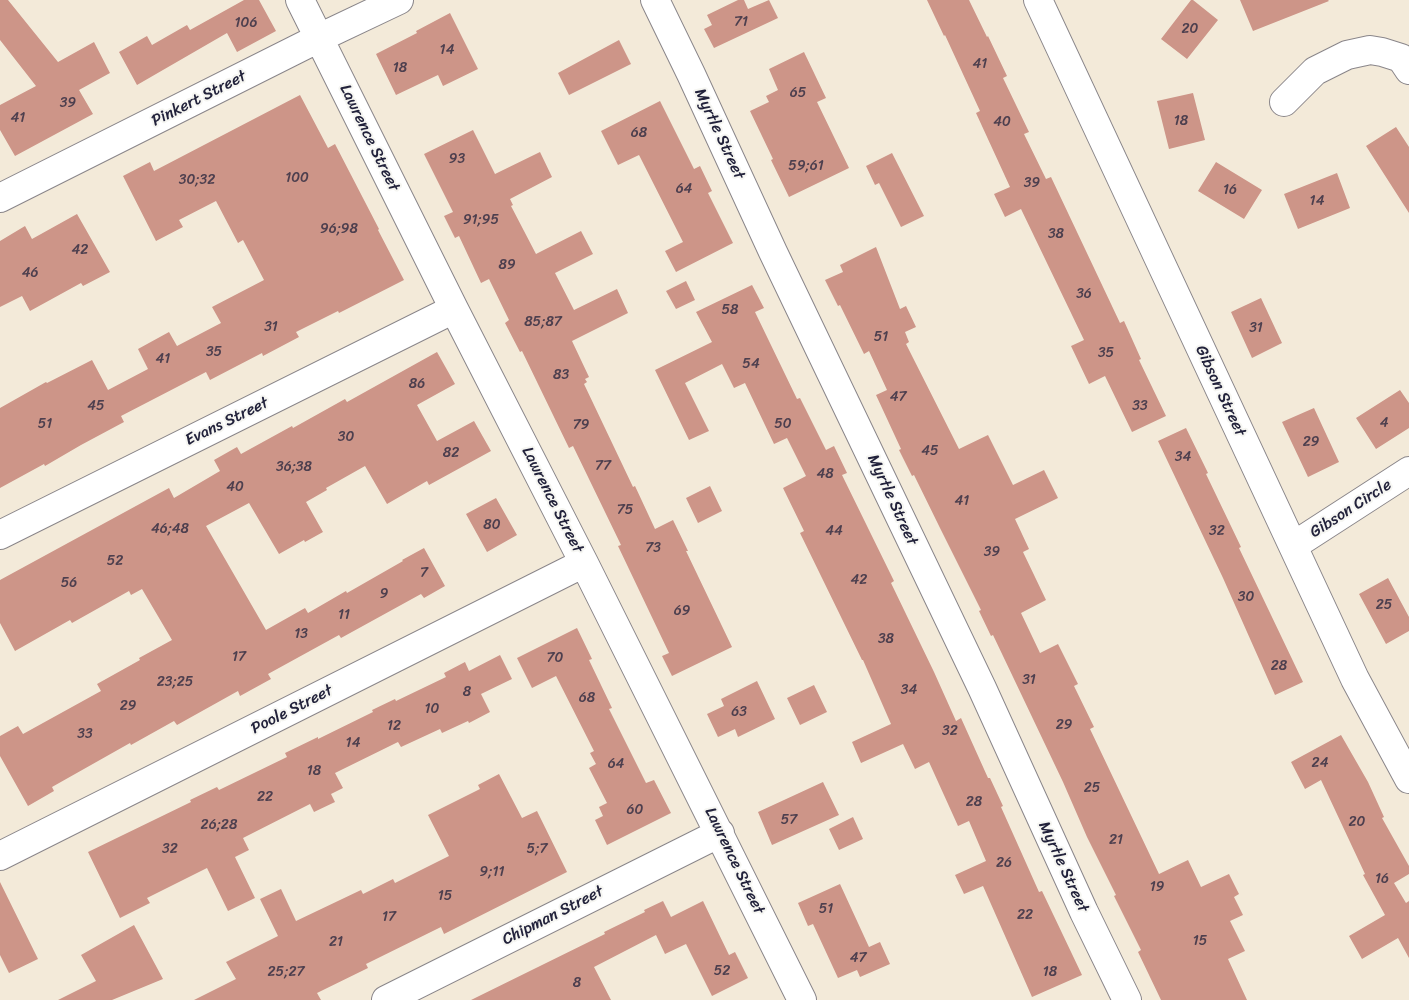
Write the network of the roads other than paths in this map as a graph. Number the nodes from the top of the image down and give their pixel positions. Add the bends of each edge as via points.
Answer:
1 (300, 0) edge
2 (398, 0) edge
3 (655, 0) edge
4 (1038, 0) edge
5 (319, 38) junction
6 (1409, 70) edge
7 (1284, 102) dead end
8 (0, 198) edge
9 (454, 309) junction
10 (1409, 471) edge
11 (0, 535) edge
12 (1293, 546) junction
13 (584, 563) junction
14 (1409, 778) edge
15 (720, 833) junction
16 (0, 856) edge
17 (386, 1000) edge
18 (802, 1000) edge
19 (1127, 1000) edge

1 - 5 street, Lawrence Street
2 - 5 street, Pinkert Street
3 - 19 street, Myrtle Street
4 - 12 street, Gibson Street
5 - 8 street, Pinkert Street
5 - 9 street, Lawrence Street
6 - 7 street via 1401,58 1382,52 1370,50 1347,55 1315,71
9 - 11 street, Evans Street
9 - 13 street, Lawrence Street
10 - 12 street, Gibson Circle
12 - 14 street, Gibson Street via 1354,679
13 - 15 street, Lawrence Street
13 - 16 street, Poole Street
15 - 17 street, Chipman Street
15 - 18 street, Lawrence Street

